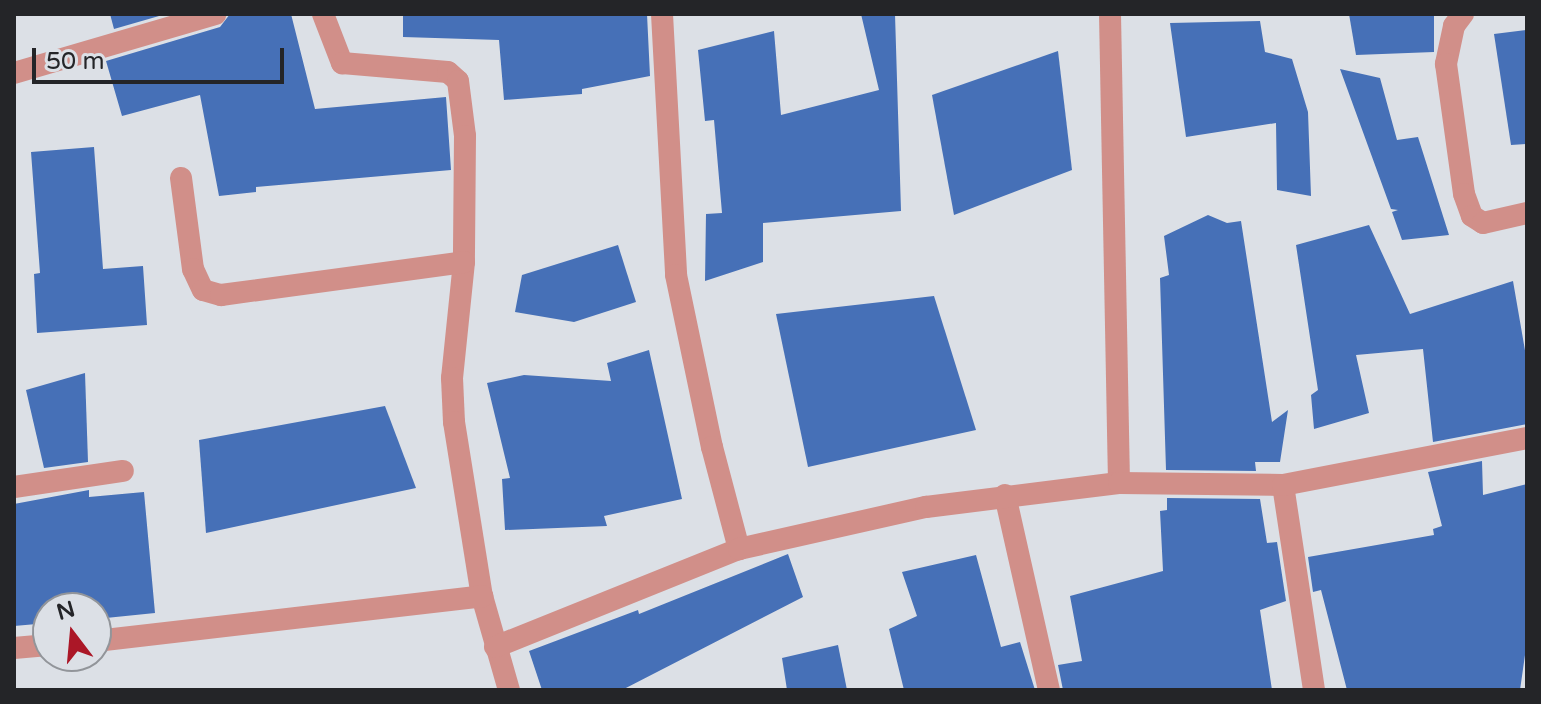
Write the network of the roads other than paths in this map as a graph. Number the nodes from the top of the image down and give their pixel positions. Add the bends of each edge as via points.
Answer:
1 (216, 14) edge
2 (323, 14) edge
3 (662, 14) edge
4 (1110, 14) edge
5 (1463, 14) edge
6 (14, 73) edge
7 (181, 178) dead end
8 (1527, 213) edge
9 (464, 262) junction
10 (1527, 438) edge
11 (123, 471) dead end
12 (1119, 483) junction
13 (1283, 485) junction
14 (14, 487) edge
15 (1005, 495) junction
16 (739, 549) junction
17 (482, 596) junction
18 (112, 639) edge
19 (495, 647) junction
20 (509, 690) edge
21 (1049, 690) edge
22 (1314, 690) edge

1 - 6 street
2 - 9 street via 342,63 448,72 458,81 465,136
3 - 16 street via 676,275
4 - 12 street
5 - 8 street via 1454,26 1446,64 1464,194 1472,216 1483,223
7 - 9 street via 193,269 203,290 221,295
9 - 17 street via 452,378 454,422
10 - 13 street
11 - 14 street
12 - 13 street
12 - 15 street
13 - 22 street
15 - 16 street
15 - 21 street
16 - 19 street
17 - 18 street
17 - 19 street
19 - 20 street

